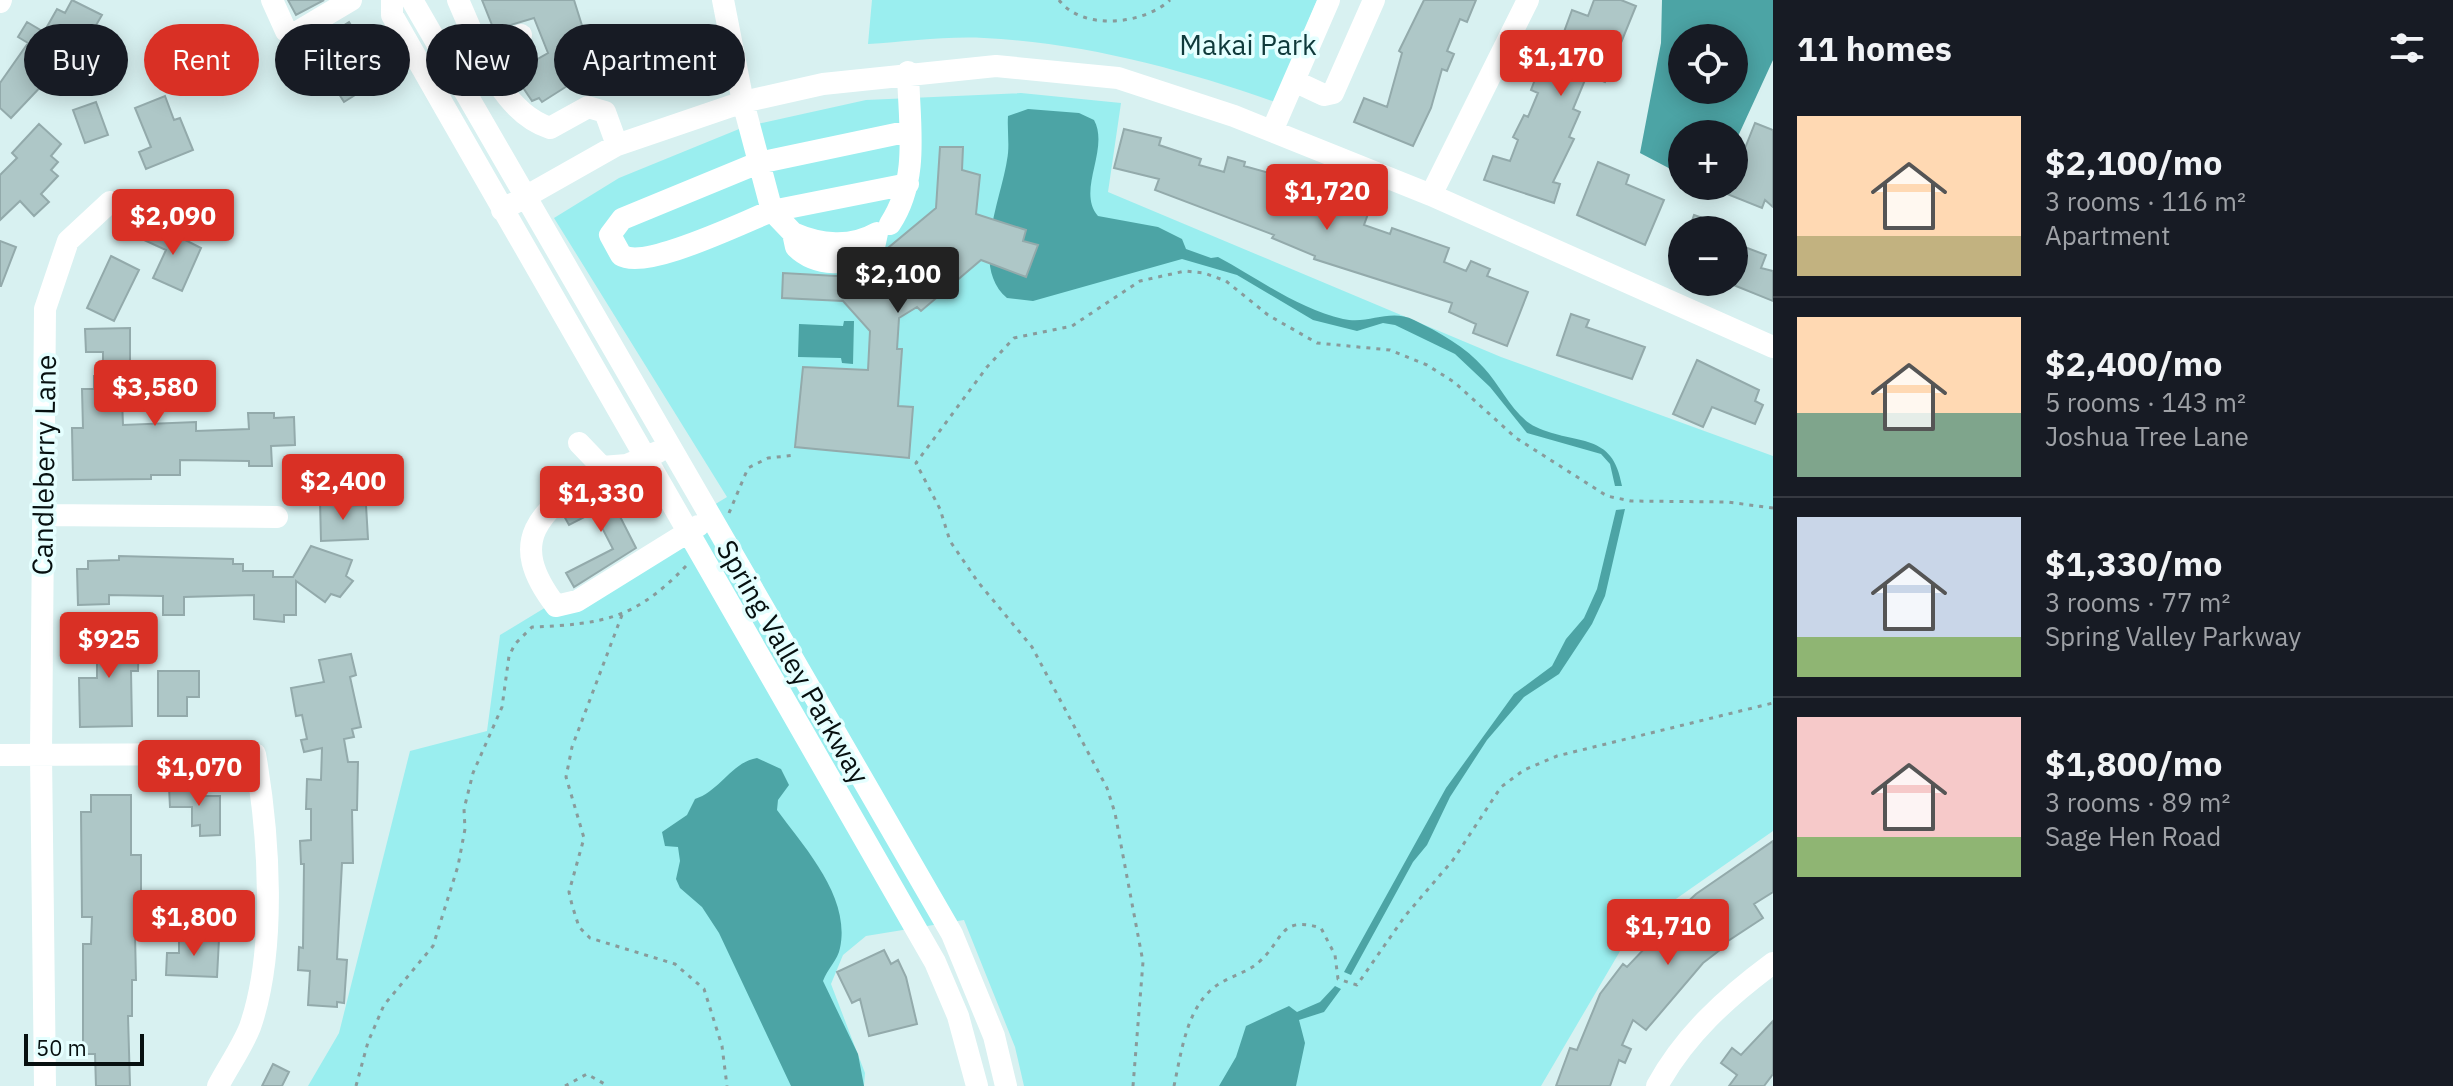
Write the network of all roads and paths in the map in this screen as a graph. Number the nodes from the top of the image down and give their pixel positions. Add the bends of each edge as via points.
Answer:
1 (272, 0) edge
2 (351, 0) edge
3 (392, 0) edge
4 (458, 0) edge
5 (723, 0) edge
6 (1059, 0) edge
7 (1170, 0) edge
8 (1329, 0) edge
9 (1374, 0) edge
10 (1528, 0) edge
11 (419, 2) edge
12 (469, 24) edge
13 (908, 72) junction
14 (1294, 81) junction
15 (510, 96) edge
16 (743, 102) junction
17 (910, 131) junction
18 (1272, 131) junction
19 (617, 145) junction
20 (758, 163) junction
21 (908, 184) junction
22 (1431, 195) junction
23 (525, 197) junction
24 (110, 202) dead end
25 (502, 210) junction
26 (772, 211) junction
27 (890, 224) dead end
28 (793, 233) dead end
29 (1773, 347) edge
30 (579, 443) dead end
31 (670, 447) junction
32 (796, 455) dead end
33 (644, 458) junction
34 (602, 467) junction
35 (1773, 508) edge
36 (43, 515) junction
37 (277, 517) dead end
38 (713, 525) junction
39 (694, 542) junction
40 (623, 614) junction
41 (1773, 703) edge
42 (41, 754) junction
43 (0, 755) edge
44 (1773, 963) edge
45 (45, 1086) edge
46 (218, 1086) edge
47 (356, 1086) edge
48 (565, 1086) edge
49 (608, 1086) edge
50 (727, 1086) edge
51 (977, 1086) edge
52 (1006, 1086) edge
53 (1133, 1086) edge
54 (1174, 1086) edge
55 (1657, 1086) edge

1 - 2 street via 286,31 294,34
3 - 25 street, Spring Valley Parkway via 392,15
4 - 12 street
5 - 16 street
6 - 7 path via 1074,16 1100,21 1150,13
8 - 14 street
9 - 14 street via 1333,93 1324,95
10 - 22 street
11 - 23 street, Spring Valley Parkway
13 - 16 street
13 - 17 street
13 - 18 street via 996,66 1118,78
14 - 18 street
15 - 19 street via 530,122 550,128 588,107 605,112
16 - 19 street
16 - 20 street
17 - 20 street
17 - 21 street
18 - 22 street
19 - 23 street
20 - 26 street
20 - 26 street via 622,219 610,235 621,255 636,260
21 - 26 street
21 - 27 street
22 - 29 street
23 - 25 street
23 - 31 street, Spring Valley Parkway
24 - 36 street, Candleberry Lane via 68,241 45,309
25 - 33 street, Spring Valley Parkway
26 - 28 street
30 - 34 street
31 - 33 street
31 - 38 street, Spring Valley Parkway
32 - 38 path via 768,458 748,468 735,502
33 - 34 street
33 - 39 street, Spring Valley Parkway
34 - 39 street via 556,501 528,552 535,580 556,606 577,601
35 - 53 path via 1607,496 1516,438 1427,365 1390,350 1317,343 1268,315 1226,281 1204,273 1185,271 1140,281 1072,326 1014,338 916,463 950,541 1032,647 1107,788 1143,962
36 - 37 street
36 - 42 street, Candleberry Lane
38 - 39 street
38 - 52 street, Spring Valley Parkway via 952,934 994,1036
39 - 40 path via 668,585
39 - 51 street, Spring Valley Parkway via 935,962 958,1016
40 - 47 path via 581,625 532,627 515,644 502,707 473,773 458,866 433,946 384,1005
40 - 50 path via 572,747 566,777 584,838 569,892 579,927 590,938 675,964 704,989 722,1046
41 - 54 path via 1557,756 1524,770 1501,787 1453,860 1357,985 1338,979 1335,955 1321,928 1302,922 1289,927 1260,962 1212,989 1195,1010
42 - 43 street
42 - 45 street, Candleberry Lane
42 - 46 street via 255,754 265,814 266,961 249,1028
44 - 55 street via 1729,995 1672,1058
48 - 49 path via 587,1074

